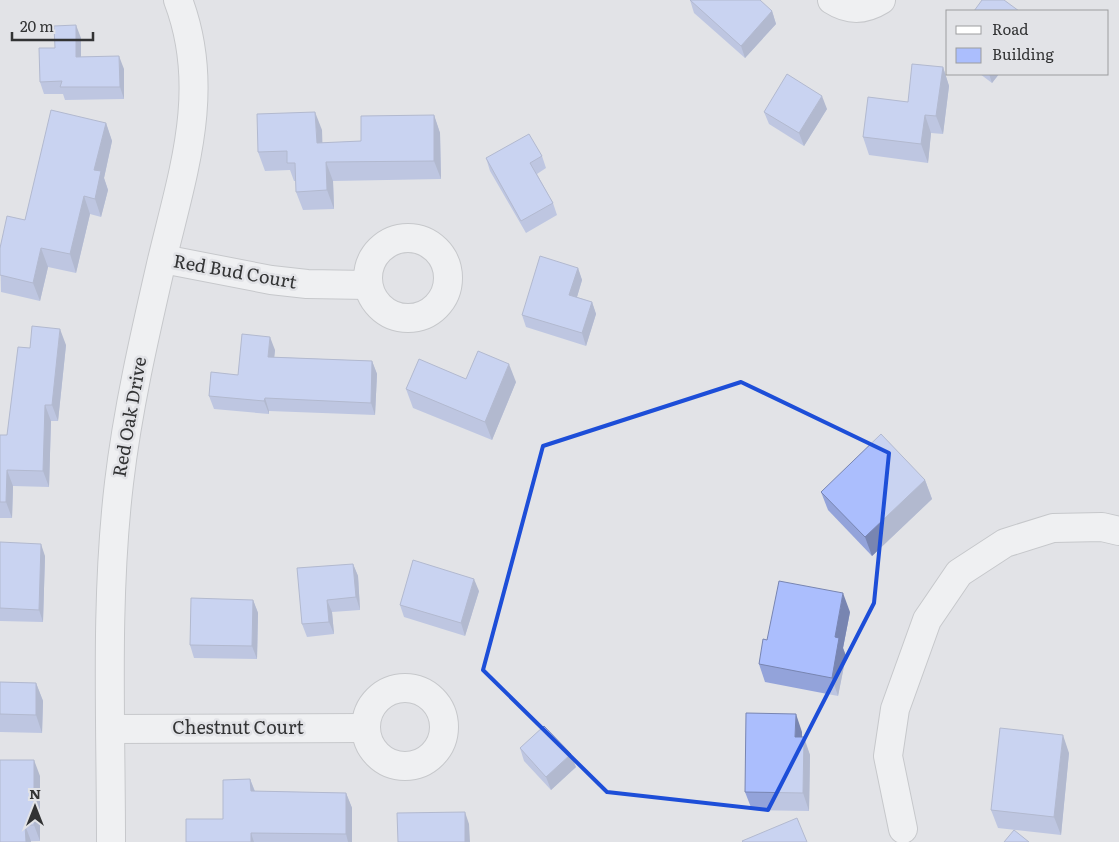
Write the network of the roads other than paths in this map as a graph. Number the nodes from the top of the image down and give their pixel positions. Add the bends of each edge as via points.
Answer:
1 (178, 0) edge
2 (832, 0) edge
3 (882, 0) edge
4 (163, 259) junction
5 (368, 284) dead end
6 (1119, 531) edge
7 (366, 728) dead end
8 (111, 729) junction
9 (903, 829) dead end
10 (111, 842) edge

1 - 4 street, Red Oak Drive via 192,45 194,108 184,174
2 - 3 street via 853,8
4 - 5 street, Red Bud Court via 271,280 306,284
4 - 8 street, Red Oak Drive via 136,376 119,483 111,594
6 - 9 street via 1102,526 1053,528 1005,543 959,573 927,620 894,709 888,756
7 - 8 street, Chestnut Court
8 - 10 street, Red Oak Drive

